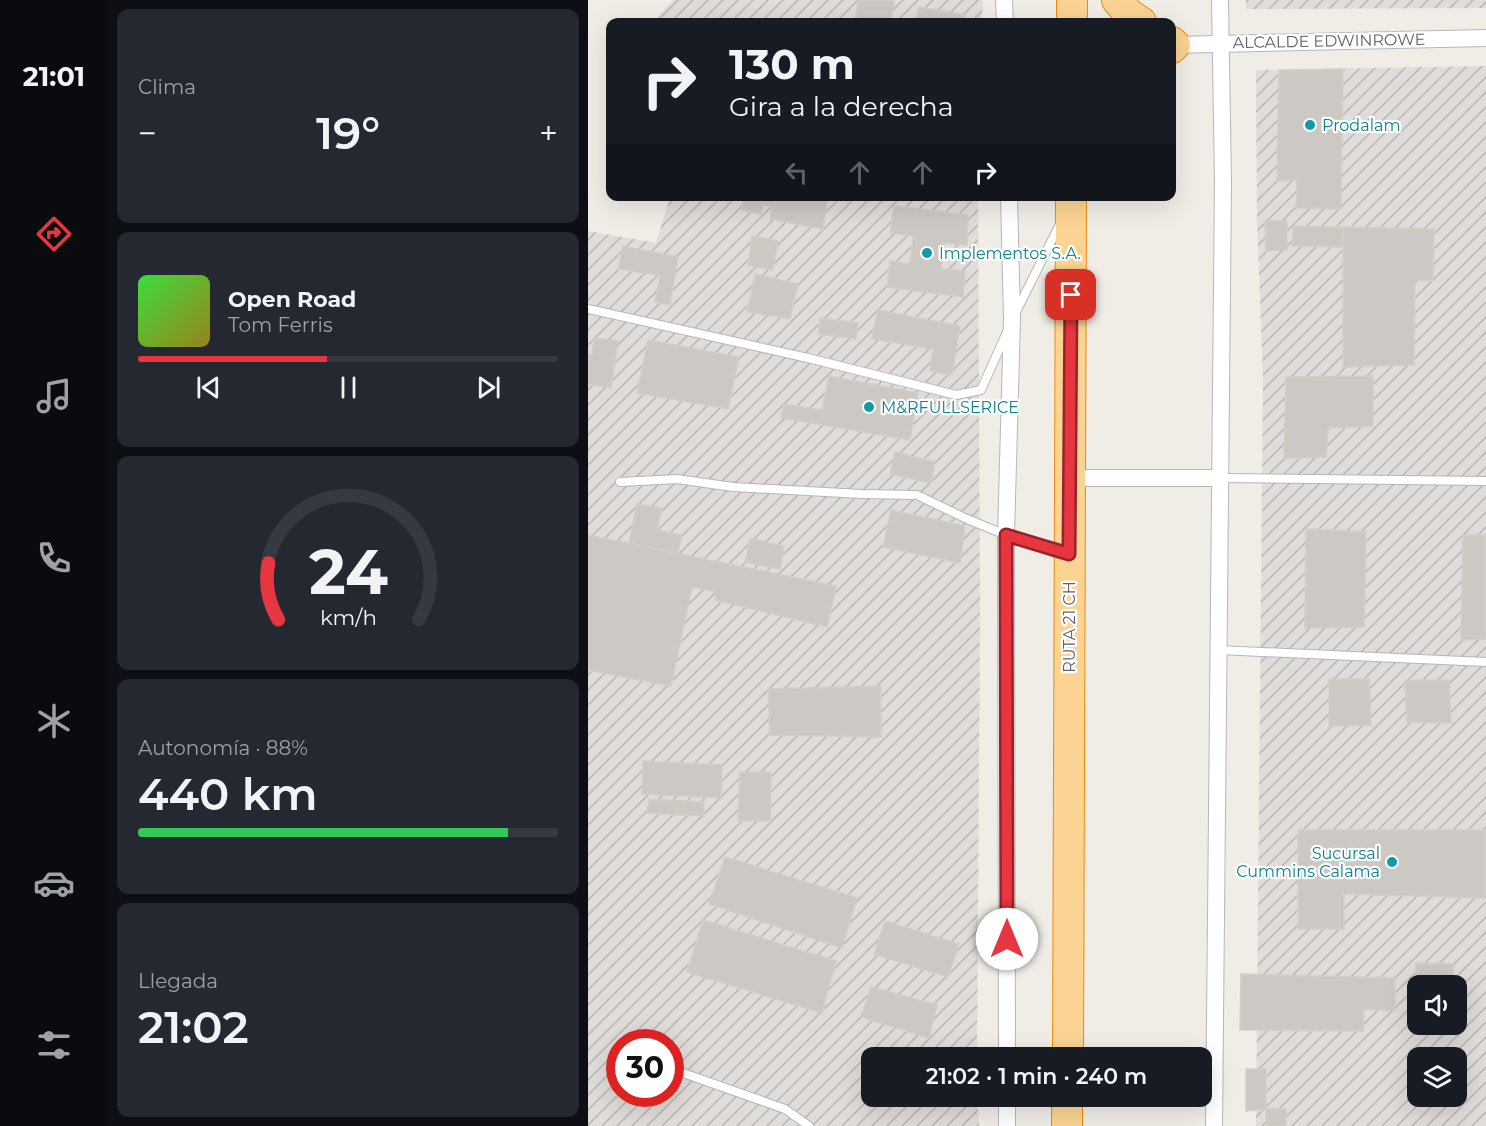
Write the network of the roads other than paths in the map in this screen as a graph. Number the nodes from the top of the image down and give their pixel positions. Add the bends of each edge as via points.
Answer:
1 (1004, 0) edge
2 (1072, 0) edge
3 (1117, 0) edge
4 (1220, 0) edge
5 (1005, 18) edge
6 (1072, 18) edge
7 (1135, 18) edge
8 (1486, 38) edge
9 (1221, 43) junction
10 (1176, 45) edge
11 (1009, 201) edge
12 (1071, 201) edge
13 (1071, 201) edge
14 (588, 309) edge
15 (1012, 319) junction
16 (1070, 478) junction
17 (1221, 478) junction
18 (621, 482) dead end
19 (1486, 482) edge
20 (1006, 535) junction
21 (1069, 554) junction
22 (1219, 650) junction
23 (1486, 662) edge
24 (1007, 1047) edge
25 (1068, 1047) edge
26 (684, 1073) edge
27 (1007, 1107) edge
28 (1067, 1107) edge
29 (809, 1126) edge
30 (1007, 1126) edge
31 (1067, 1126) edge
32 (1214, 1126) edge

1 - 5 street
2 - 6 highway
3 - 7 highway
4 - 9 street
8 - 9 street, ALCALDE EDWINROWE
9 - 10 street, ALCALDE EDWINROWE
9 - 17 street
11 - 15 street
12 - 15 lane
13 - 16 highway, RUTA 21 CH
14 - 15 lane via 956,395 981,390
15 - 20 street
16 - 17 street
16 - 21 highway, RUTA 21 CH
17 - 19 lane
17 - 22 street
18 - 20 lane via 677,479 733,487 918,495
20 - 21 lane
20 - 24 street
21 - 25 highway, RUTA 21 CH
22 - 23 lane
22 - 32 street
26 - 29 lane via 785,1109
27 - 30 street
28 - 31 highway

